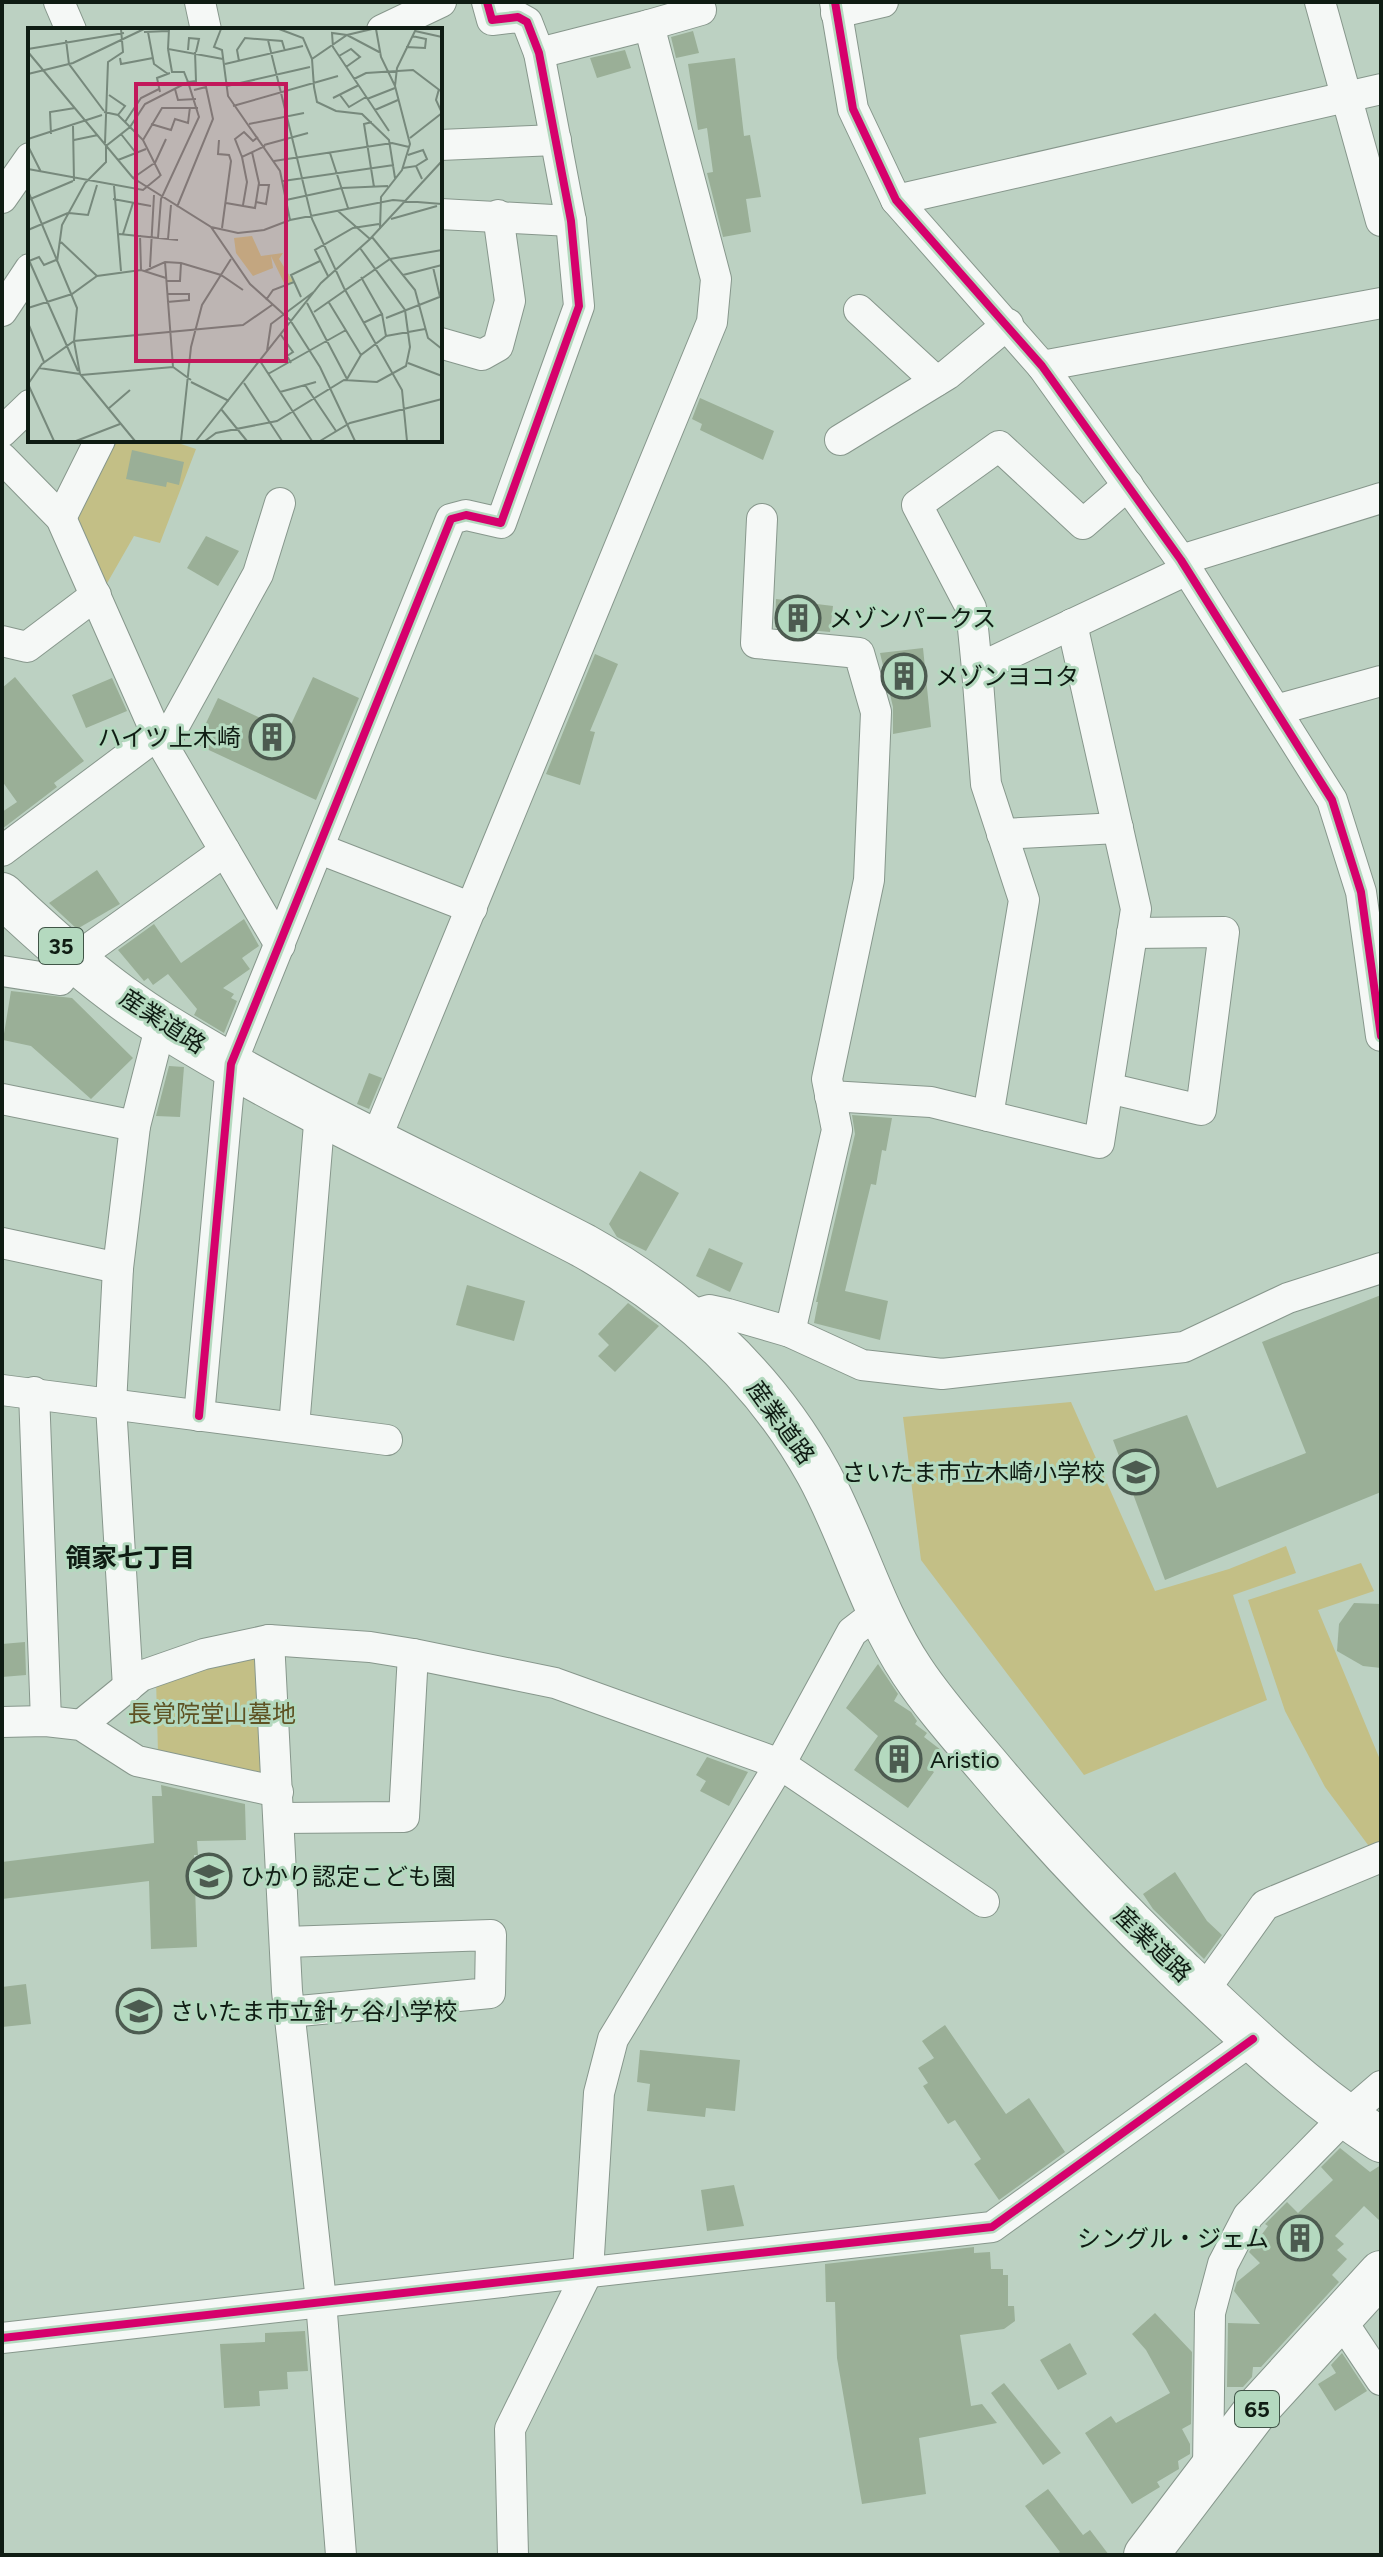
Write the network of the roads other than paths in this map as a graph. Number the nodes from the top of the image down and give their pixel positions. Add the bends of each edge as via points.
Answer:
1 (59, 2) edge
2 (200, 2) edge
3 (441, 2) edge
4 (487, 2) edge
5 (883, 2) edge
6 (1320, 2) edge
7 (836, 8) edge
8 (701, 10) dead end
9 (649, 25) junction
10 (70, 28) edge
11 (206, 28) edge
12 (386, 28) edge
13 (539, 53) junction
14 (1381, 89) edge
15 (1345, 98) junction
16 (556, 140) junction
17 (442, 145) edge
18 (28, 161) edge
19 (2, 198) edge
20 (896, 200) junction
21 (442, 214) edge
22 (498, 215) junction
23 (571, 221) junction
24 (1381, 221) edge
25 (28, 272) edge
26 (1381, 303) edge
27 (859, 310) dead end
28 (2, 311) edge
29 (1008, 324) junction
30 (442, 344) edge
31 (1042, 366) junction
32 (936, 381) junction
33 (28, 407) edge
34 (2, 432) edge
35 (840, 440) dead end
36 (99, 442) edge
37 (2, 458) edge
38 (1128, 485) junction
39 (1381, 498) edge
40 (280, 503) dead end
41 (61, 518) junction
42 (762, 519) dead end
43 (1184, 565) junction
44 (96, 595) junction
45 (1072, 624) junction
46 (2, 641) edge
47 (977, 669) junction
48 (1381, 681) edge
49 (1276, 710) junction
50 (160, 741) junction
51 (1118, 828) junction
52 (1002, 834) junction
53 (320, 849) junction
54 (2, 851) edge
55 (225, 851) junction
56 (1371, 889) edge
57 (2, 895) edge
58 (472, 908) junction
59 (1132, 933) junction
60 (280, 945) junction
61 (76, 958) junction
62 (2, 971) edge
63 (161, 1024) junction
64 (1381, 1036) edge
65 (231, 1064) junction
66 (1108, 1088) junction
67 (830, 1096) junction
68 (2, 1099) edge
69 (320, 1112) junction
70 (988, 1116) junction
71 (135, 1126) junction
72 (376, 1139) junction
73 (2, 1243) edge
74 (118, 1268) junction
75 (1381, 1268) edge
76 (689, 1316) junction
77 (790, 1332) junction
78 (2, 1390) edge
79 (34, 1392) junction
80 (111, 1405) junction
81 (199, 1416) junction
82 (294, 1427) junction
83 (387, 1440) dead end
84 (878, 1612) junction
85 (269, 1640) junction
86 (413, 1654) junction
87 (128, 1687) junction
88 (46, 1721) junction
89 (2, 1722) edge
90 (81, 1725) junction
91 (780, 1764) junction
92 (278, 1805) junction
93 (1381, 1857) edge
94 (984, 1902) dead end
95 (285, 1942) junction
96 (1203, 1992) junction
97 (289, 2012) junction
98 (1253, 2039) junction
99 (1381, 2086) edge
100 (1345, 2117) junction
101 (1381, 2140) edge
102 (588, 2271) junction
103 (1381, 2273) edge
104 (321, 2301) junction
105 (1339, 2317) junction
106 (2, 2338) edge
107 (1381, 2380) edge
108 (1208, 2469) junction
109 (341, 2555) edge
110 (513, 2555) edge
111 (1146, 2555) edge

1 - 10 street
2 - 11 street
3 - 12 street
4 - 13 street via 492,20 518,17 527,22
5 - 7 street
6 - 15 street
7 - 20 street via 853,109
8 - 9 street
9 - 13 street
9 - 58 street via 716,279 712,322
13 - 16 street
14 - 15 street
15 - 20 street
15 - 24 street
16 - 17 street
16 - 23 street
18 - 19 street
20 - 29 street
21 - 22 street
22 - 23 street
22 - 30 street via 510,301 498,346 482,355
23 - 53 street via 579,306 501,523 466,515 451,519
25 - 28 street
26 - 31 street
27 - 32 street
29 - 31 street
29 - 32 street
31 - 38 street
32 - 35 street
33 - 34 street
36 - 41 street
37 - 41 street
38 - 43 street
38 - 47 street via 1083,524 999,446 917,505 971,608
39 - 43 street
40 - 50 street via 258,574
41 - 44 street
42 - 67 street via 756,643 859,653 876,712 869,880 827,1079
43 - 45 street
43 - 49 street
44 - 46 street via 27,647
44 - 50 street
45 - 47 street
45 - 51 street
47 - 52 street via 986,784
48 - 49 street
49 - 56 street via 1332,800
50 - 54 street
50 - 55 street
51 - 52 street
51 - 59 street via 1136,909
52 - 70 street via 1024,900
53 - 58 street
53 - 60 street
55 - 60 street
55 - 61 street
56 - 64 street
57 - 61 main road, 産業道路 / 35
58 - 72 street
59 - 66 street
59 - 66 street via 1224,932 1201,1110
60 - 65 street
61 - 62 street via 60,980
61 - 63 main road, 産業道路 / 35
63 - 65 main road, 産業道路 / 35
63 - 71 street
65 - 69 main road, 産業道路 / 35
65 - 81 street
66 - 70 street via 1099,1143
67 - 70 street via 931,1102
67 - 77 street via 837,1130
68 - 71 street
69 - 72 main road, 産業道路 / 35
69 - 82 street
71 - 74 street
72 - 76 main road, 産業道路 / 35 via 627,1270
73 - 74 street
74 - 80 street
75 - 77 street via 1288,1298 1184,1347 957,1373 862,1365
76 - 77 street via 709,1310
76 - 84 main road, 産業道路 / 35 via 760,1389 811,1462
78 - 79 street
79 - 80 street
79 - 88 street
80 - 81 street
80 - 87 street
81 - 82 street
82 - 83 street
84 - 91 street via 852,1632
84 - 96 main road, 産業道路 / 35 via 915,1676 1057,1848
85 - 86 street
85 - 87 street via 204,1654 141,1676
85 - 92 street
86 - 91 street via 555,1683
86 - 92 street via 404,1817
87 - 90 street
88 - 89 street
88 - 90 street
90 - 92 street via 137,1761
91 - 94 street
91 - 102 street via 613,2039 599,2093
92 - 95 street
93 - 96 street via 1265,1905
95 - 97 street
95 - 97 street via 491,1935 490,1993
96 - 98 main road, 産業道路 / 35
97 - 104 street
98 - 100 main road, 産業道路 / 35
98 - 102 street via 992,2227
99 - 100 street
100 - 101 main road, 産業道路 / 35
100 - 108 street via 1248,2216 1223,2264 1210,2313
102 - 104 street
102 - 110 street via 510,2429
103 - 105 main road, 65
104 - 106 street
104 - 109 street
105 - 107 street
105 - 108 main road, 65
108 - 111 main road, 65

